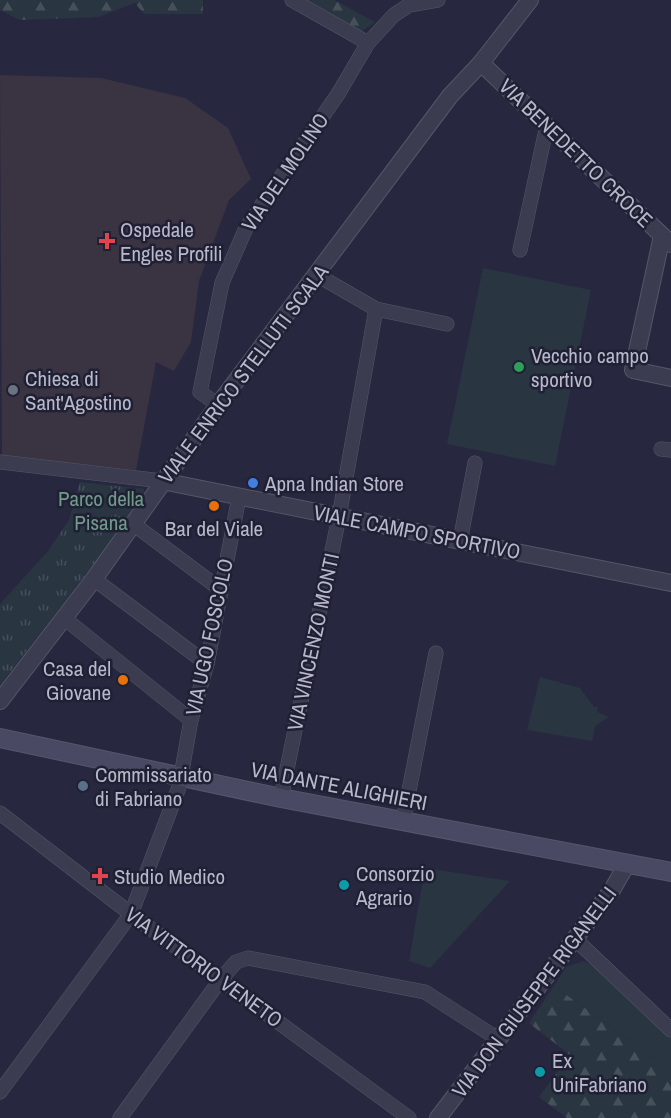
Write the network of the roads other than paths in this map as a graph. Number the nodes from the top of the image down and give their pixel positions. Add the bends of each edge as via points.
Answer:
1 (292, 0) edge
2 (438, 0) edge
3 (530, 0) edge
4 (368, 43) junction
5 (486, 56) junction
6 (547, 125) junction
7 (666, 240) edge
8 (520, 250) dead end
9 (317, 275) junction
10 (376, 309) junction
11 (447, 324) dead end
12 (671, 378) edge
13 (218, 405) junction
14 (0, 462) edge
15 (475, 463) dead end
16 (162, 481) junction
17 (239, 497) junction
18 (339, 517) junction
19 (132, 523) junction
20 (460, 541) junction
21 (94, 579) junction
22 (671, 583) edge
23 (220, 589) junction
24 (64, 618) junction
25 (436, 653) dead end
26 (207, 664) junction
27 (0, 701) edge
28 (191, 720) junction
29 (0, 738) edge
30 (180, 777) junction
31 (281, 798) junction
32 (0, 813) edge
33 (403, 821) junction
34 (627, 864) junction
35 (671, 872) edge
36 (130, 914) junction
37 (575, 939) junction
38 (221, 979) junction
39 (671, 1030) edge
40 (498, 1039) junction
41 (0, 1092) edge
42 (120, 1118) edge
43 (409, 1118) edge
44 (438, 1118) edge

1 - 4 street
2 - 4 street, VIA DEL MOLINO via 409,4
3 - 5 street, VIALE ENRICO STELLUTI SCALA
4 - 13 street, VIA DEL MOLINO via 338,94 246,228 234,253 222,283 200,392
5 - 6 street, VIA BENEDETTO CROCE
5 - 9 street, VIALE ENRICO STELLUTI SCALA via 450,96
6 - 7 street, VIA BENEDETTO CROCE
6 - 8 street
7 - 12 street via 633,370
9 - 10 street
9 - 13 street, VIALE ENRICO STELLUTI SCALA
10 - 11 street
10 - 18 street, VIA VINCENZO MONTI
13 - 16 street, VIALE ENRICO STELLUTI SCALA
14 - 16 street
15 - 20 street
16 - 17 street, VIALE CAMPO SPORTIVO
16 - 19 street, VIALE ENRICO STELLUTI SCALA
17 - 18 street, VIALE CAMPO SPORTIVO
17 - 23 street, VIA UGO FOSCOLO
18 - 20 street, VIALE CAMPO SPORTIVO
18 - 31 street, VIA VINCENZO MONTI
19 - 21 street, VIALE ENRICO STELLUTI SCALA
19 - 23 street
20 - 22 street, VIALE CAMPO SPORTIVO
21 - 24 street, VIALE ENRICO STELLUTI SCALA
21 - 26 street
23 - 26 street, VIA UGO FOSCOLO
24 - 27 street, VIALE ENRICO STELLUTI SCALA
24 - 28 street
25 - 33 street
26 - 28 street, VIA UGO FOSCOLO
28 - 30 street, VIA UGO FOSCOLO
29 - 30 main road, VIA DANTE ALIGHIERI
30 - 31 main road, VIA DANTE ALIGHIERI
30 - 36 street, VIA UGO FOSCOLO
31 - 33 main road, VIA DANTE ALIGHIERI
32 - 36 street, VIA VITTORIO VENETO
33 - 34 main road, VIA DANTE ALIGHIERI
34 - 35 main road, VIA DANTE ALIGHIERI
34 - 37 street, VIA DON GIUSEPPE RIGANELLI
36 - 38 street, VIA VITTORIO VENETO
36 - 41 street, VIA UGO FOSCOLO
37 - 39 street
37 - 40 street, VIA DON GIUSEPPE RIGANELLI
38 - 40 street via 236,962 248,958 425,992
38 - 42 street
38 - 43 street, VIA VITTORIO VENETO
40 - 44 street, VIA DON GIUSEPPE RIGANELLI

